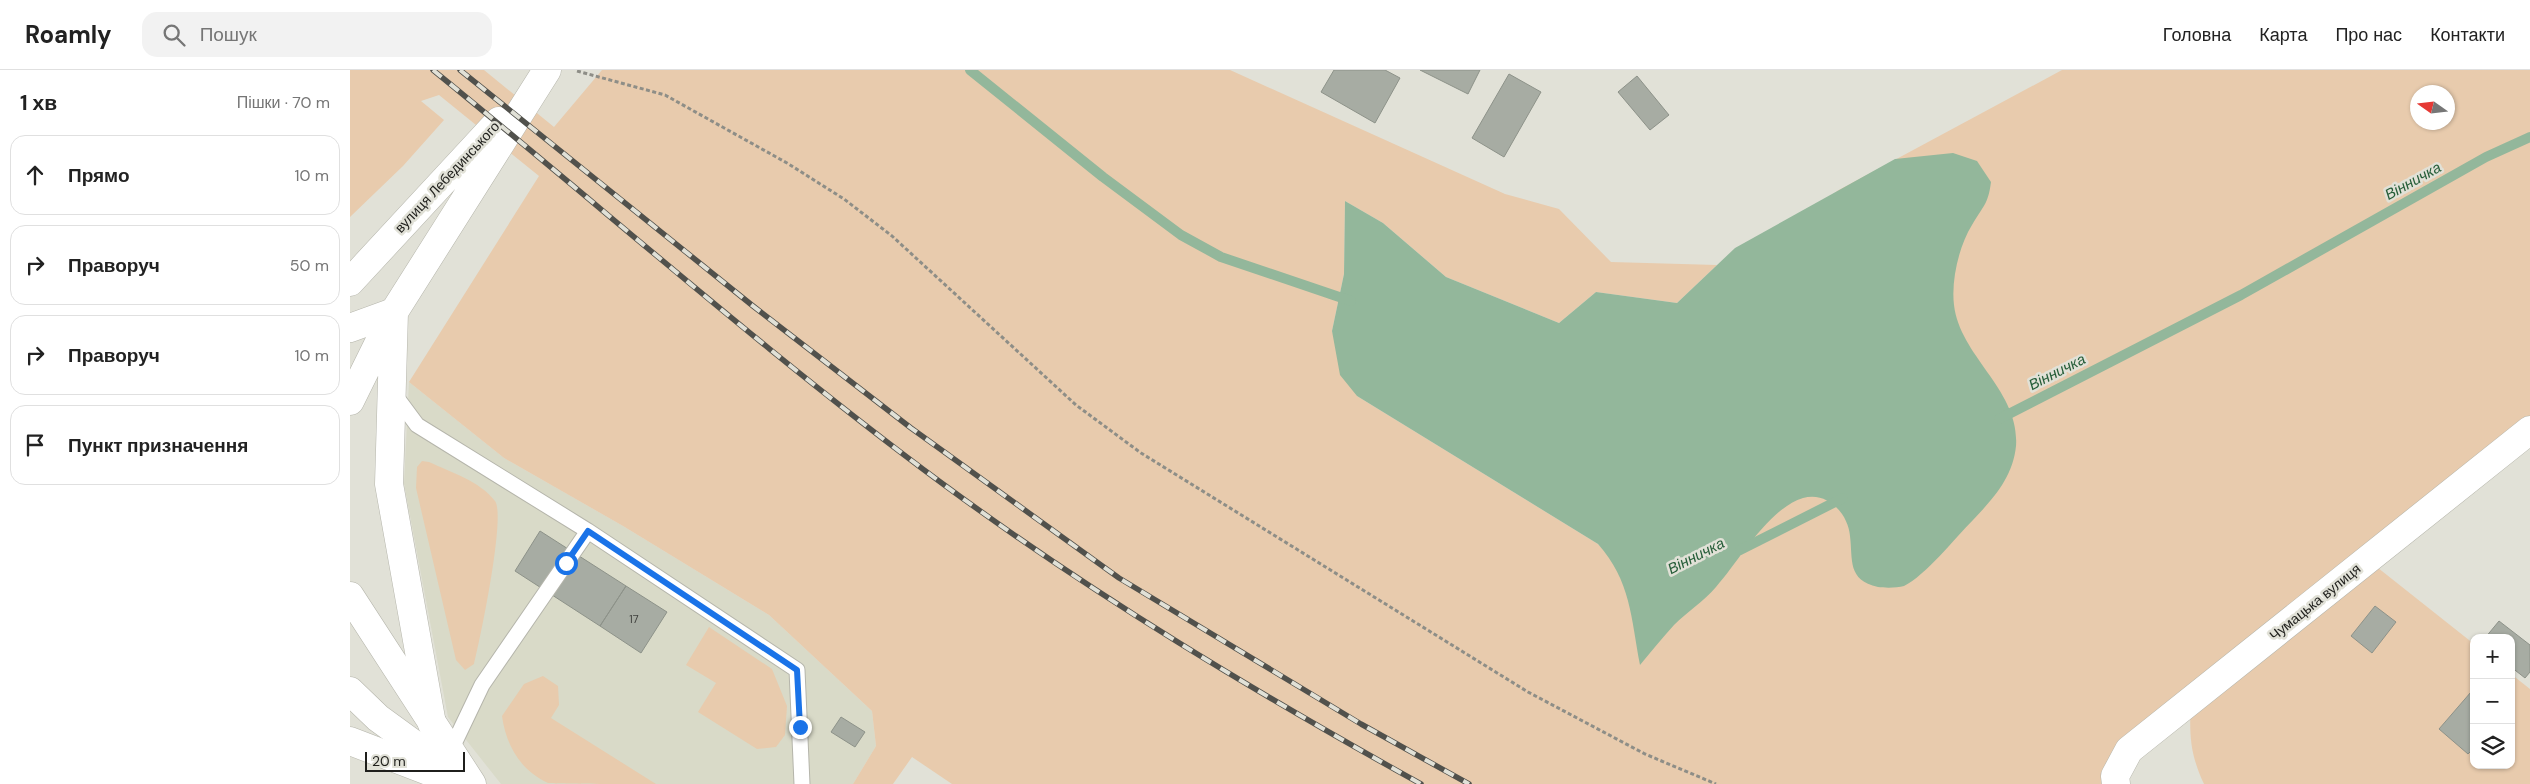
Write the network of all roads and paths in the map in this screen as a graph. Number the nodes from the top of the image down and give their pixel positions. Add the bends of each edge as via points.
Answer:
1 (572, 70) edge
2 (546, 71) edge
3 (350, 282) edge
4 (394, 312) junction
5 (350, 328) edge
6 (391, 391) junction
7 (350, 401) edge
8 (2530, 430) edge
9 (588, 531) junction
10 (350, 596) edge
11 (350, 691) edge
12 (432, 724) junction
13 (350, 741) edge
14 (450, 752) junction
15 (462, 784) edge
16 (470, 784) edge
17 (802, 784) edge
18 (1716, 784) edge
19 (2116, 784) edge

1 - 18 path via 665,95 787,163 892,236 1076,405 1140,454 1528,692 1645,754
2 - 3 main road, вулиця Лебединського
2 - 4 main road, вулиця Лебединського
4 - 5 main road
4 - 6 main road
4 - 7 main road, вулиця Лебединського
6 - 9 lane via 417,425
6 - 12 main road via 388,484
8 - 19 main road, Чумацька вулиця via 2129,750 2115,776
9 - 14 lane via 482,685
9 - 17 lane via 797,670
10 - 12 main road
11 - 16 main road via 378,718
12 - 14 main road
13 - 15 main road
14 - 16 main road

